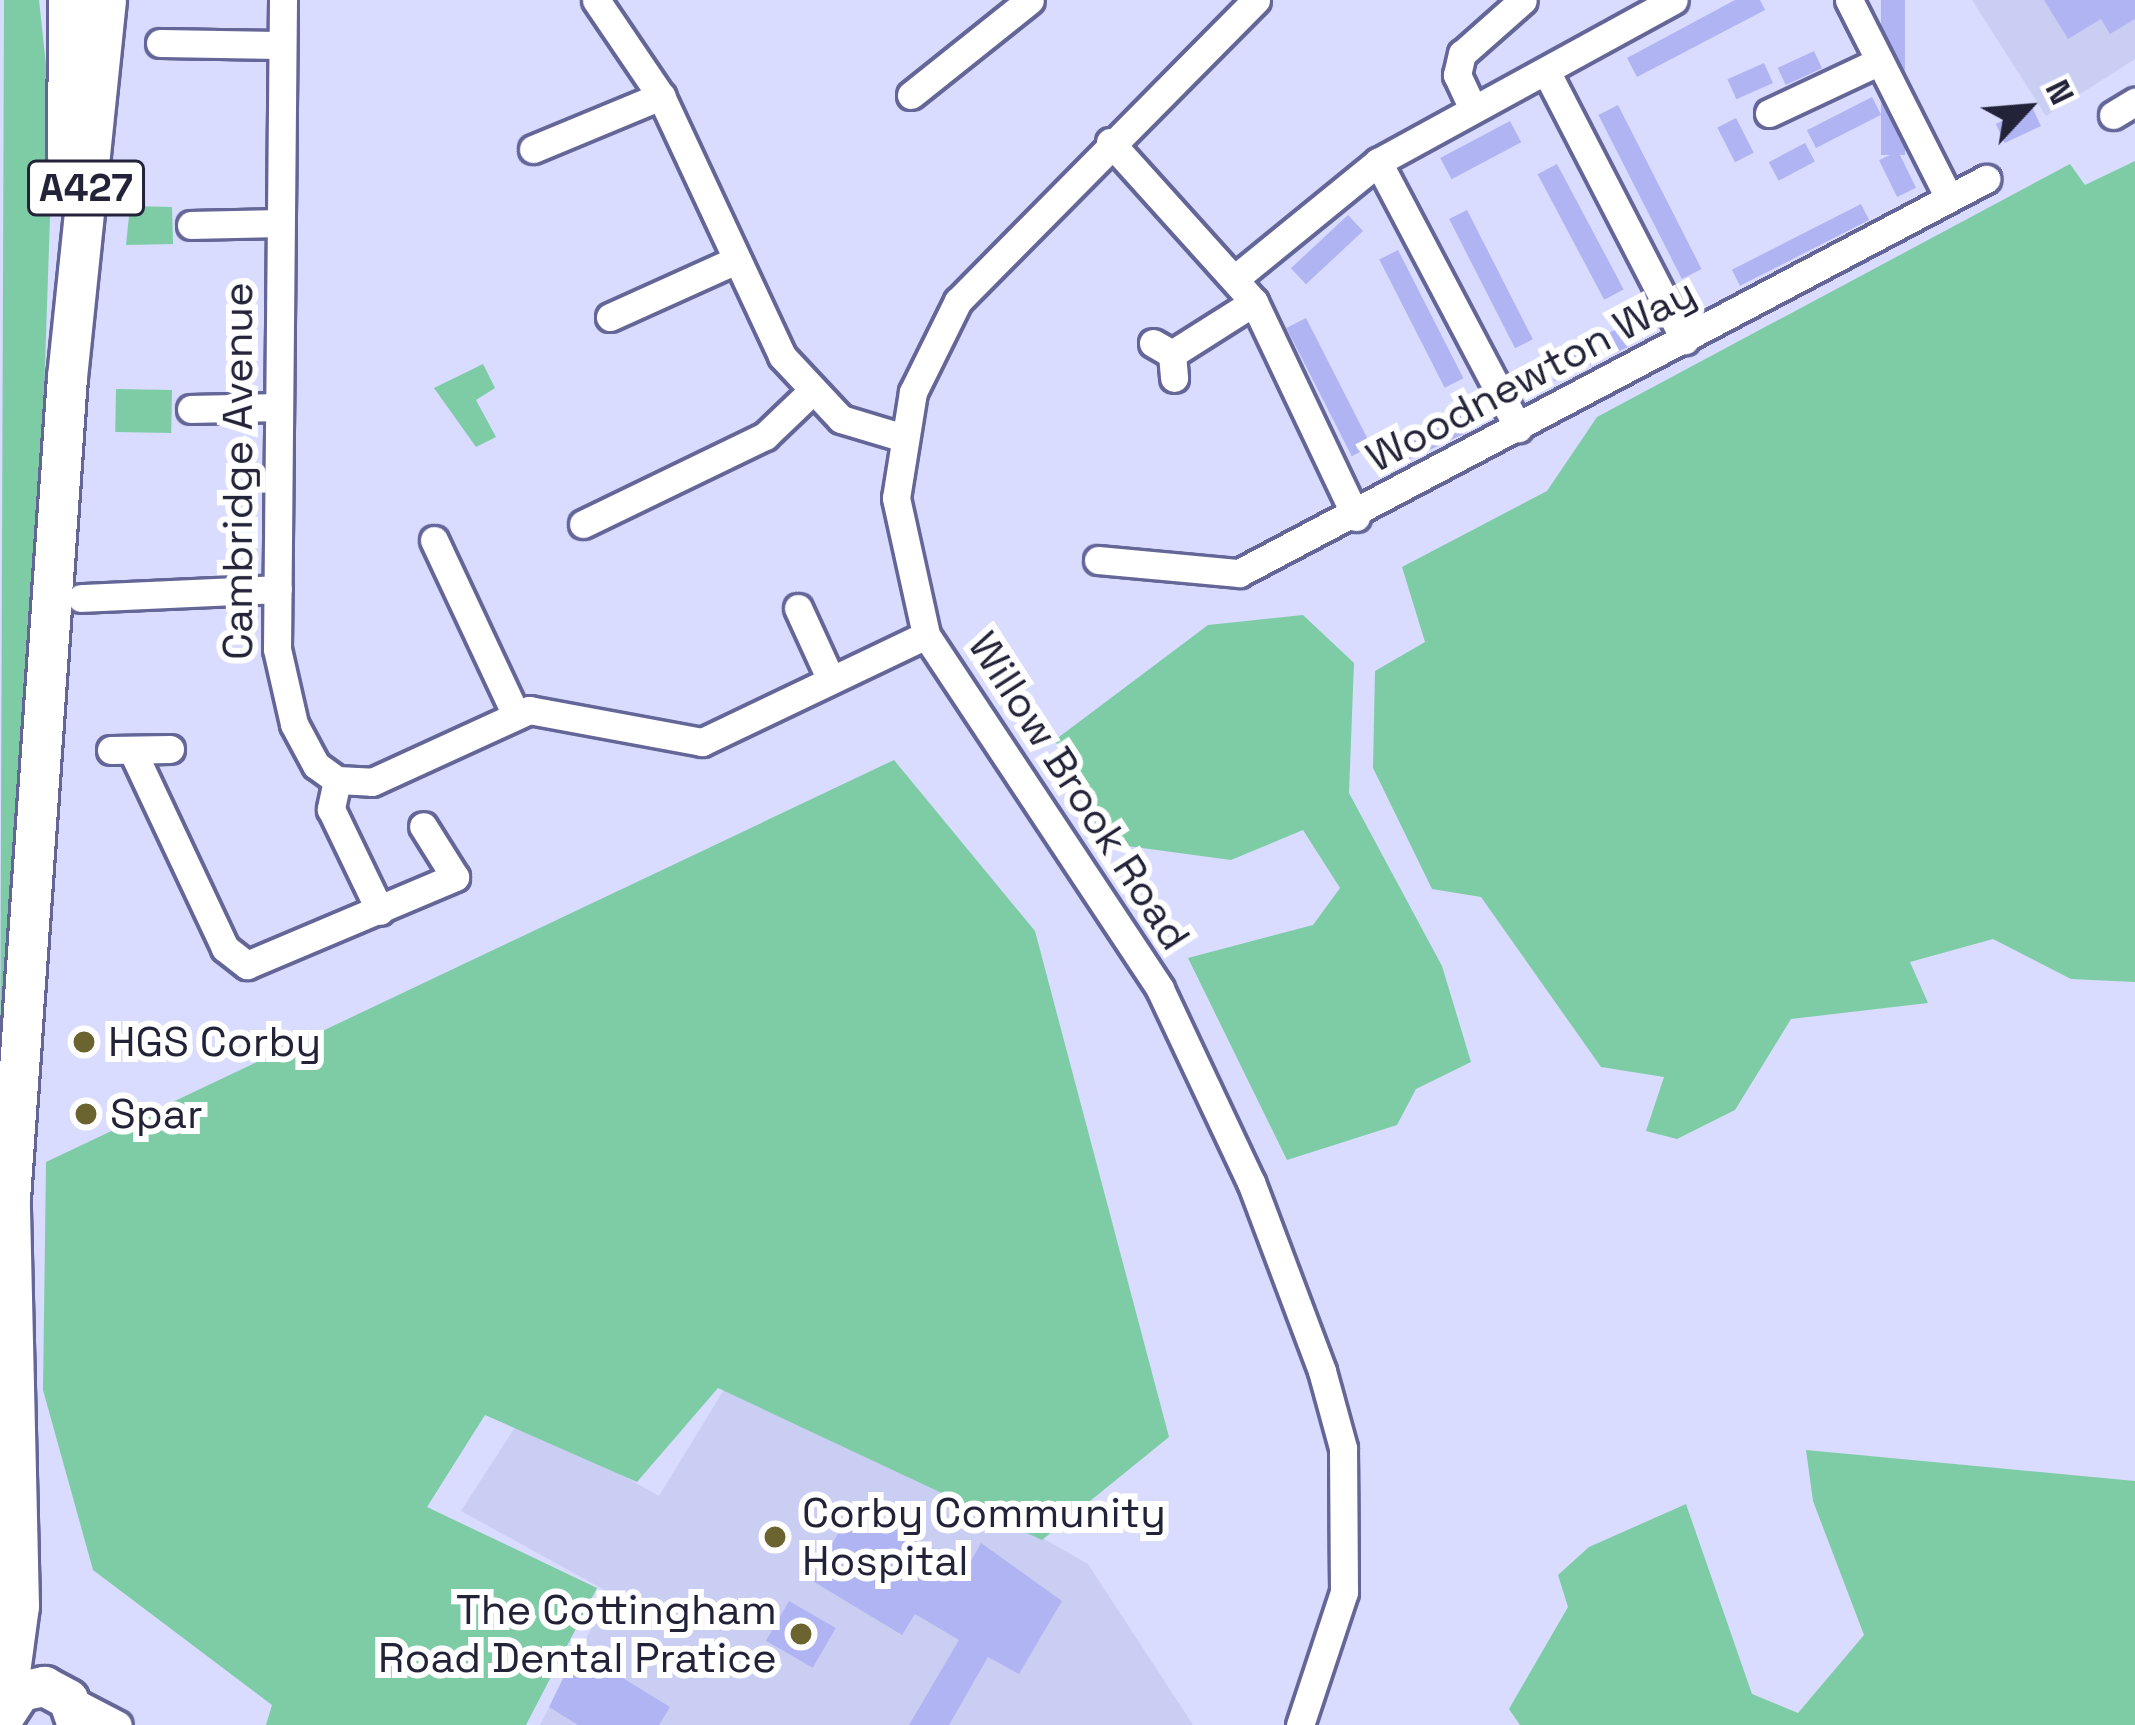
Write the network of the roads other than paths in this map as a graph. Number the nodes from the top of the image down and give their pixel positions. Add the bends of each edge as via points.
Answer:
1 (68, 0) edge
2 (106, 0) edge
3 (283, 0) edge
4 (596, 0) edge
5 (1030, 0) edge
6 (1256, 0) edge
7 (1523, 0) edge
8 (1674, 0) edge
9 (1850, 0) edge
10 (160, 44) dead end
11 (279, 45) junction
12 (1878, 62) junction
13 (1546, 71) junction
14 (910, 95) dead end
15 (661, 96) junction
16 (1473, 109) junction
17 (1769, 113) dead end
18 (1110, 142) junction
19 (533, 149) dead end
20 (1378, 162) junction
21 (1986, 179) dead end
22 (1949, 198) junction
23 (279, 223) junction
24 (190, 225) dead end
25 (736, 260) junction
26 (1237, 277) junction
27 (1254, 302) junction
28 (610, 317) dead end
29 (1685, 340) junction
30 (1166, 358) dead end
31 (67, 377) junction
32 (808, 394) junction
33 (278, 407) junction
34 (191, 409) dead end
35 (1519, 428) junction
36 (902, 437) junction
37 (1356, 517) junction
38 (583, 524) dead end
39 (431, 557) dead end
40 (1098, 560) dead end
41 (278, 589) junction
42 (81, 598) dead end
43 (798, 608) dead end
44 (926, 635) junction
45 (830, 680) junction
46 (516, 715) junction
47 (170, 749) dead end
48 (337, 780) junction
49 (423, 826) dead end
50 (380, 911) junction
51 (19, 1606) junction
52 (70, 1707) edge
53 (3, 1717) edge
54 (118, 1725) edge
55 (1300, 1725) edge

1 - 31 highway, A427
2 - 31 highway, A427
3 - 11 street, Cambridge Avenue
4 - 15 street
5 - 14 street
6 - 18 street, Willow Brook Road
7 - 16 street via 1462,54 1457,75
8 - 13 street
9 - 12 street
10 - 11 street
11 - 23 street, Cambridge Avenue
12 - 17 street
12 - 22 street
13 - 16 street
13 - 29 street
15 - 19 street
15 - 25 street
16 - 20 street
18 - 26 street
18 - 36 street, Willow Brook Road via 958,302 921,370
20 - 26 street
20 - 35 street
21 - 22 street, Woodnewton Way
22 - 29 street, Woodnewton Way
23 - 24 street
23 - 33 street, Cambridge Avenue
25 - 28 street
25 - 32 street
26 - 27 street
27 - 30 street
27 - 37 street
29 - 35 street, Woodnewton Way
31 - 51 highway, A427 via 10,1198
32 - 36 street via 841,418
32 - 38 street via 766,436
33 - 34 street
33 - 41 street, Cambridge Avenue
35 - 37 street, Woodnewton Way
36 - 44 street, Willow Brook Road via 898,529
37 - 40 street, Woodnewton Way via 1239,573
39 - 46 street
41 - 42 street
41 - 48 street, Cambridge Avenue via 282,687 303,746
43 - 45 street
44 - 45 street
44 - 55 street, Willow Brook Road via 1160,989 1251,1182 1316,1353 1348,1508 1344,1592
45 - 46 street via 687,745 550,711
46 - 48 street via 372,782
47 - 50 street via 122,750 234,959 261,965
48 - 50 street via 331,809
49 - 50 street via 455,877
51 - 52 highway, A427
51 - 53 highway, A427
52 - 53 highway, A427 via 32,1687
52 - 54 street

